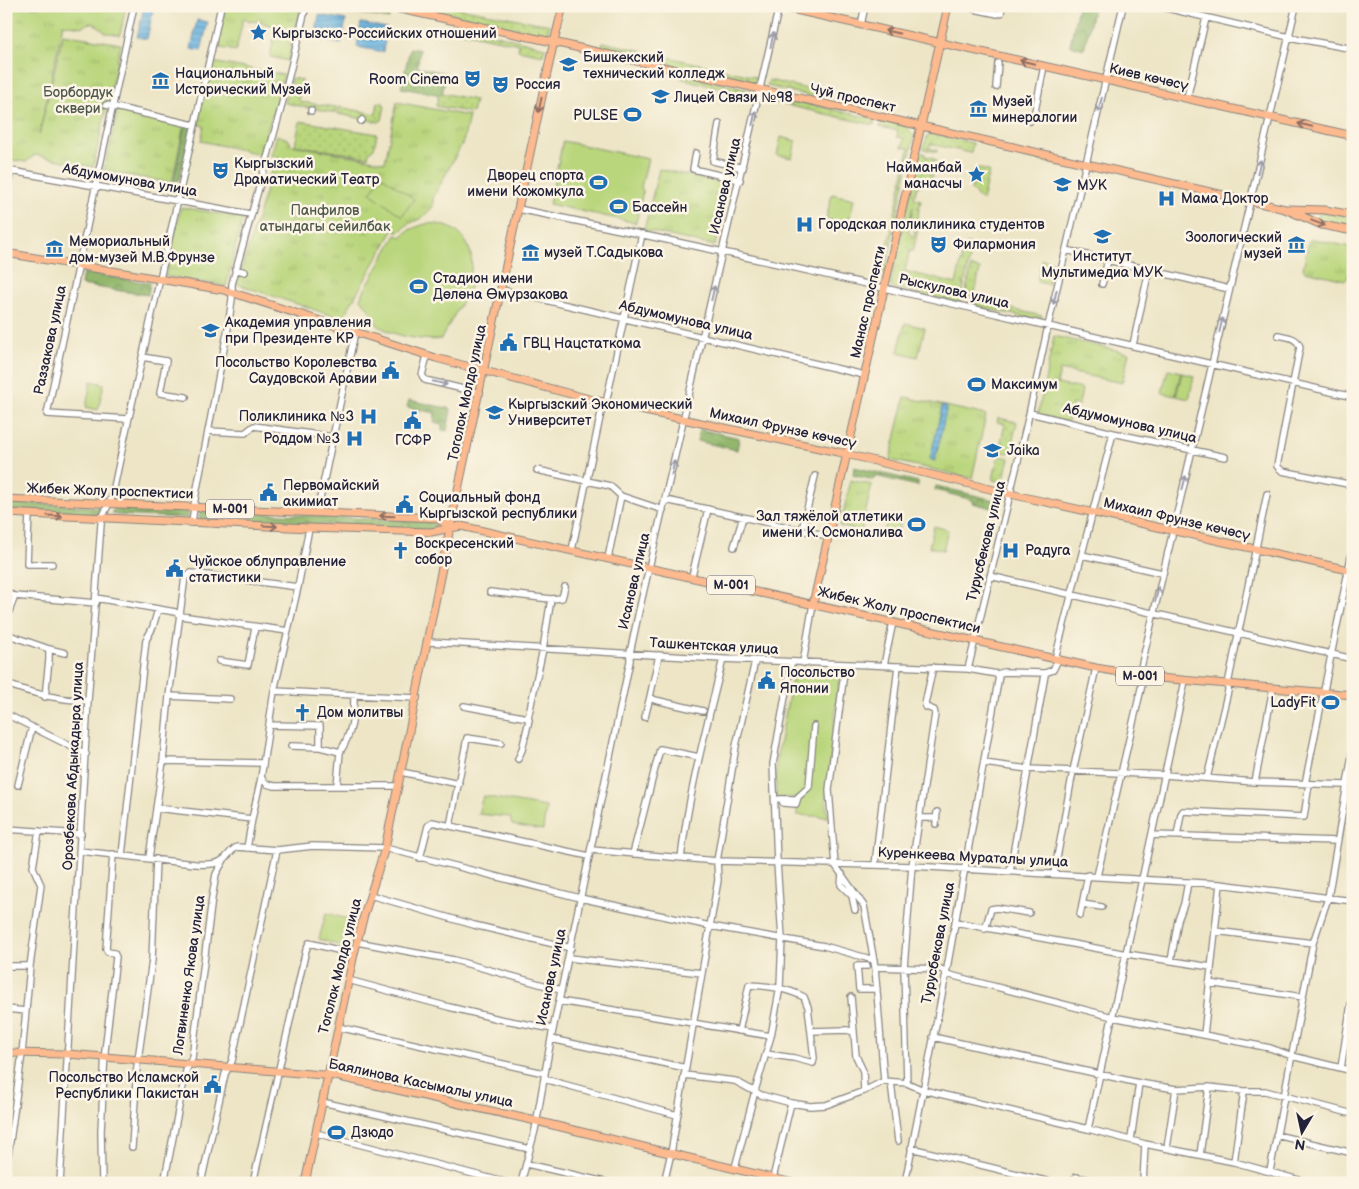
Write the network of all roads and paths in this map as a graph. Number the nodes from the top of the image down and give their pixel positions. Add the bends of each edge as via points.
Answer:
1 (134, 6) edge
2 (220, 6) edge
3 (306, 6) edge
4 (386, 6) edge
5 (563, 6) edge
6 (779, 6) edge
7 (865, 6) edge
8 (948, 6) edge
9 (972, 6) edge
10 (1002, 6) edge
11 (1123, 6) edge
12 (1158, 6) edge
13 (1296, 6) edge
14 (397, 7) edge
15 (1206, 18) junction
16 (861, 25) junction
17 (1289, 36) junction
18 (554, 42) junction
19 (940, 42) junction
20 (1353, 49) edge
21 (998, 63) dead end
22 (1044, 66) junction
23 (1106, 80) junction
24 (996, 87) dead end
25 (761, 89) junction
26 (1187, 98) junction
27 (109, 105) junction
28 (1270, 118) junction
29 (1030, 121) dead end
30 (719, 124) dead end
31 (1353, 124) edge
32 (194, 125) junction
33 (922, 126) junction
34 (1351, 136) edge
35 (696, 153) dead end
36 (1086, 164) junction
37 (743, 168) junction
38 (9, 171) edge
39 (740, 180) junction
40 (94, 187) junction
41 (6, 194) edge
42 (177, 201) junction
43 (1250, 201) junction
44 (518, 209) junction
45 (1285, 209) junction
46 (250, 214) junction
47 (1353, 215) edge
48 (1353, 231) edge
49 (642, 234) junction
50 (1066, 250) junction
51 (723, 251) junction
52 (6, 253) edge
53 (1108, 260) junction
54 (78, 264) junction
55 (236, 269) junction
56 (1148, 270) junction
57 (245, 272) dead end
58 (159, 278) junction
59 (1102, 284) dead end
60 (884, 287) junction
61 (1229, 289) junction
62 (502, 290) junction
63 (232, 292) junction
64 (625, 319) junction
65 (1048, 326) junction
66 (355, 332) junction
67 (1278, 335) dead end
68 (703, 337) junction
69 (1133, 345) junction
70 (427, 356) junction
71 (142, 357) junction
72 (1212, 364) junction
73 (484, 373) junction
74 (864, 375) junction
75 (1293, 383) junction
76 (480, 393) junction
77 (186, 397) dead end
78 (1353, 397) edge
79 (606, 403) junction
80 (1030, 414) junction
81 (128, 419) junction
82 (683, 419) junction
83 (208, 430) junction
84 (1113, 433) junction
85 (333, 437) junction
86 (1192, 450) junction
87 (846, 454) junction
88 (1225, 456) dead end
89 (537, 470) dead end
90 (815, 476) dead end
91 (588, 480) junction
92 (1353, 485) edge
93 (1011, 494) junction
94 (1267, 494) dead end
95 (621, 496) junction
96 (6, 498) edge
97 (666, 500) junction
98 (109, 504) junction
99 (194, 507) junction
100 (708, 509) junction
101 (663, 510) junction
102 (6, 513) edge
103 (317, 513) junction
104 (1093, 513) junction
105 (29, 514) junction
106 (743, 517) junction
107 (102, 518) junction
108 (192, 523) junction
109 (451, 527) junction
110 (309, 528) junction
111 (802, 530) junction
112 (1172, 530) junction
113 (828, 536) junction
114 (734, 547) dead end
115 (1353, 547) edge
116 (572, 550) junction
117 (1256, 550) junction
118 (1082, 555) junction
119 (608, 558) junction
120 (52, 564) dead end
121 (650, 567) junction
122 (1350, 571) edge
123 (1162, 573) junction
124 (692, 576) junction
125 (990, 576) junction
126 (298, 587) junction
127 (566, 587) dead end
128 (490, 592) dead end
129 (6, 593) edge
130 (1072, 595) junction
131 (15, 596) junction
132 (551, 599) junction
133 (96, 601) junction
134 (813, 604) junction
135 (158, 609) junction
136 (1153, 614) junction
137 (181, 616) junction
138 (6, 619) edge
139 (893, 622) junction
140 (255, 627) junction
141 (288, 631) junction
142 (1239, 633) junction
143 (6, 634) edge
144 (974, 641) junction
145 (428, 642) junction
146 (49, 649) junction
147 (543, 649) junction
148 (66, 653) dead end
149 (630, 653) junction
150 (1331, 653) junction
151 (659, 655) junction
152 (1353, 659) edge
153 (723, 660) junction
154 (1057, 660) junction
155 (219, 661) dead end
156 (755, 661) junction
157 (791, 663) junction
158 (803, 663) junction
159 (845, 665) junction
160 (884, 665) junction
161 (898, 666) junction
162 (932, 667) junction
163 (1096, 668) junction
164 (968, 669) junction
165 (997, 674) junction
166 (1045, 674) junction
167 (1141, 676) junction
168 (1185, 681) junction
169 (6, 684) edge
170 (1228, 684) junction
171 (1273, 688) junction
172 (274, 691) junction
173 (1323, 692) junction
174 (354, 695) junction
175 (1350, 695) edge
176 (169, 696) junction
177 (45, 697) junction
178 (650, 697) junction
179 (417, 698) junction
180 (230, 699) dead end
181 (88, 701) junction
182 (464, 706) dead end
183 (703, 710) dead end
184 (6, 714) edge
185 (645, 717) dead end
186 (528, 718) junction
187 (269, 725) junction
188 (814, 726) dead end
189 (32, 727) junction
190 (501, 744) dead end
191 (291, 746) dead end
192 (320, 747) junction
193 (1353, 750) edge
194 (340, 752) junction
195 (86, 754) junction
196 (699, 757) junction
197 (518, 759) dead end
198 (163, 761) junction
199 (263, 763) junction
200 (984, 763) junction
201 (1028, 769) junction
202 (401, 772) junction
203 (1073, 772) junction
204 (1120, 774) junction
205 (1165, 775) junction
206 (261, 778) junction
207 (1207, 778) junction
208 (1255, 782) junction
209 (459, 784) junction
210 (1307, 784) junction
211 (18, 785) dead end
212 (1346, 785) junction
213 (338, 786) junction
214 (398, 786) junction
215 (774, 799) junction
216 (156, 808) junction
217 (920, 818) junction
218 (936, 818) dead end
219 (252, 819) junction
220 (450, 826) junction
221 (6, 829) edge
222 (39, 831) junction
223 (81, 834) junction
224 (1152, 835) junction
225 (1177, 836) junction
226 (1337, 841) junction
227 (247, 848) junction
228 (385, 848) junction
229 (276, 850) junction
230 (80, 851) junction
231 (590, 853) junction
232 (113, 854) junction
233 (633, 854) junction
234 (122, 855) junction
235 (149, 858) junction
236 (420, 858) junction
237 (681, 858) junction
238 (156, 859) junction
239 (224, 860) junction
240 (717, 861) junction
241 (777, 862) junction
242 (835, 865) junction
243 (875, 865) junction
244 (912, 866) junction
245 (965, 870) junction
246 (1010, 872) junction
247 (842, 874) junction
248 (1054, 874) junction
249 (1088, 876) junction
250 (1097, 876) junction
251 (1142, 880) junction
252 (1188, 882) junction
253 (1220, 884) junction
254 (370, 895) junction
255 (580, 898) junction
256 (1328, 898) junction
257 (1353, 901) edge
258 (1082, 904) junction
259 (1102, 907) dead end
260 (855, 910) dead end
261 (1029, 913) dead end
262 (1080, 915) dead end
263 (955, 922) junction
264 (710, 926) junction
265 (985, 929) junction
266 (1215, 931) junction
267 (782, 938) junction
268 (357, 942) junction
269 (1313, 944) junction
270 (571, 948) junction
271 (354, 954) junction
272 (1127, 954) junction
273 (569, 958) junction
274 (874, 960) junction
275 (1171, 961) junction
276 (6, 966) edge
277 (30, 966) junction
278 (867, 966) dead end
279 (875, 967) junction
280 (904, 967) junction
281 (1211, 967) junction
282 (702, 973) junction
283 (946, 974) junction
284 (348, 980) junction
285 (1209, 984) junction
286 (780, 987) junction
287 (877, 989) junction
288 (561, 990) junction
289 (1353, 991) edge
290 (851, 997) dead end
291 (1303, 997) junction
292 (559, 1000) junction
293 (6, 1010) edge
294 (26, 1011) junction
295 (1113, 1017) junction
296 (694, 1023) junction
297 (338, 1027) junction
298 (553, 1029) junction
299 (739, 1031) junction
300 (811, 1031) junction
301 (854, 1032) junction
302 (1204, 1035) junction
303 (771, 1036) junction
304 (933, 1037) junction
305 (551, 1039) junction
306 (6, 1053) edge
307 (22, 1054) junction
308 (68, 1054) junction
309 (766, 1054) junction
310 (1292, 1056) junction
311 (105, 1057) junction
312 (139, 1060) junction
313 (189, 1064) junction
314 (229, 1067) junction
315 (686, 1068) junction
316 (1342, 1068) junction
317 (278, 1071) junction
318 (1353, 1071) edge
319 (1101, 1074) junction
320 (328, 1075) junction
321 (684, 1075) junction
322 (544, 1076) junction
323 (884, 1081) junction
324 (891, 1082) junction
325 (907, 1083) junction
326 (1139, 1084) junction
327 (1209, 1087) junction
328 (1176, 1089) junction
329 (923, 1090) junction
330 (755, 1091) junction
331 (864, 1091) junction
332 (1244, 1091) junction
333 (1283, 1096) junction
334 (322, 1102) junction
335 (792, 1103) junction
336 (1353, 1114) edge
337 (678, 1115) junction
338 (536, 1121) junction
339 (1088, 1129) junction
340 (316, 1133) junction
341 (1276, 1135) junction
342 (1131, 1139) junction
343 (898, 1141) dead end
344 (1145, 1144) junction
345 (132, 1147) dead end
346 (911, 1148) junction
347 (1167, 1148) junction
348 (530, 1149) junction
349 (1353, 1152) edge
350 (671, 1153) junction
351 (1200, 1155) junction
352 (1234, 1162) junction
353 (527, 1164) junction
354 (735, 1168) junction
355 (6, 1170) edge
356 (1270, 1171) junction
357 (772, 1178) junction
358 (60, 1183) edge
359 (102, 1183) edge
360 (164, 1183) edge
361 (201, 1183) edge
362 (253, 1183) edge
363 (305, 1183) edge
364 (508, 1183) edge
365 (521, 1183) edge
366 (610, 1183) edge
367 (664, 1183) edge
368 (793, 1183) edge
369 (906, 1183) edge
370 (1054, 1183) edge
371 (1070, 1183) edge
372 (1106, 1183) edge
373 (1143, 1183) edge
374 (1310, 1183) edge

1 - 27 street, Раззакова улица
2 - 32 street, Орозбекова Абдыкадыра улица
3 - 46 street
4 - 14 main road, Чуй проспект
5 - 18 main road, Тоголок Молдо улица
6 - 16 main road, Киев көчөсү
25 -> 6 street, Исанова улица
7 - 16 street
8 - 19 main road, Манас проспекти
9 - 10 street via 998,14
11 - 23 street, Турусбекова улица
12 - 15 street
13 - 17 street
14 - 18 main road, Чуй проспект
15 - 17 street
15 - 26 street
19 -> 16 main road, Киев көчөсү
17 - 20 street
17 - 28 street
18 - 25 main road, Чуй проспект
18 -> 44 main road, Тоголок Молдо улица
22 -> 19 main road, Киев көчөсү
19 - 33 main road, Манас проспекти
21 - 24 street
22 - 23 main road, Киев көчөсү
22 - 29 street
23 - 26 main road, Киев көчөсү
23 -> 36 street, Турусбекова улица
25 - 33 main road, Чуй проспект
37 -> 25 street, Исанова улица
26 - 28 main road, Киев көчөсү
27 - 32 street
27 - 40 street, Раззакова улица
34 -> 28 main road, Киев көчөсү
43 -> 28 street
30 - 37 street via 713,161
31 - 34 street
32 - 42 street, Орозбекова Абдыкадыра улица
33 - 36 main road, Чуй проспект
33 - 60 main road, Манас проспекти
35 - 39 street via 693,169
36 - 43 main road, Чуй проспект
36 - 50 street, Турусбекова улица
37 - 39 street, Исанова улица
38 - 40 street, Абдумомунова улица
38 - 41 street
39 - 51 street, Исанова улица
40 - 42 street, Абдумомунова улица
40 - 54 street, Раззакова улица
42 - 46 street, Абдумомунова улица
42 - 58 street, Орозбекова Абдыкадыра улица
43 - 45 main road, Чуй проспект
43 - 61 street
44 - 49 street, Рыскулова улица
44 - 62 main road, Тоголок Молдо улица
45 - 47 main road, Чуй проспект via 1325,210
45 -> 48 main road, Чуй проспект via 1322,226
46 - 55 street
49 - 51 street, Рыскулова улица
49 - 64 street
50 - 53 street
50 -> 65 street, Турусбекова улица
51 - 60 street, Рыскулова улица
68 -> 51 street, Исанова улица
52 - 54 main road, Михаил Фрунзе көчөсү
53 - 56 street
53 - 59 street
54 - 58 main road, Михаил Фрунзе көчөсү
54 - 81 street, Раззакова улица via 47,414
55 - 57 street
55 - 63 street
56 - 61 street
56 - 69 street
58 - 63 main road, Михаил Фрунзе көчөсү
58 - 71 street, Орозбекова Абдыкадыра улица
60 - 65 street, Рыскулова улица
60 - 74 main road, Манас проспекти
72 -> 61 street
62 - 64 street, Абдумомунова улица
62 - 73 main road, Тоголок Молдо улица
63 - 66 main road, Михаил Фрунзе көчөсү
63 - 83 street
64 - 68 street, Абдумомунова улица
64 - 79 street
65 - 69 street, Рыскулова улица
65 - 80 street, Турусбекова улица
66 - 70 main road, Михаил Фрунзе көчөсү
66 - 85 street
67 - 75 street via 1293,339 1300,347
68 - 74 street, Абдумомунова улица
68 - 82 street, Исанова улица
69 - 72 street, Рыскулова улица
70 - 73 main road, Михаил Фрунзе көчөсү
70 -> 76 street via 422,375 425,380
71 - 77 street via 166,361 160,393
71 - 81 street, Орозбекова Абдыкадыра улица
72 - 75 street, Рыскулова улица
72 - 86 street
73 - 76 main road, Тоголок Молдо улица
73 - 79 main road, Михаил Фрунзе көчөсү
74 - 87 main road, Манас проспекти
75 - 78 street, Рыскулова улица
75 - 92 street via 1278,466 1282,471
76 - 109 main road, Тоголок Молдо улица
79 - 82 main road, Михаил Фрунзе көчөсү
79 - 91 street via 602,408
80 - 84 street, Абдумомунова улица
80 - 93 street, Турусбекова улица
81 - 98 street, Орозбекова Абдыкадыра улица
82 - 87 main road, Михаил Фрунзе көчөсү
97 -> 82 street, Исанова улица
83 - 85 street via 245,433 254,426
83 - 99 street
84 - 86 street, Абдумомунова улица
84 - 104 street
85 - 103 street
86 - 88 street, Абдумомунова улица
112 -> 86 street
87 - 93 main road, Михаил Фрунзе көчөсү
87 - 113 main road, Манас проспекти
89 - 91 street
90 - 111 street
91 - 95 street via 610,486
91 - 116 street
93 - 104 main road, Михаил Фрунзе көчөсү
93 - 125 street, Турусбекова улица
94 - 117 street
95 - 101 street
95 - 119 street
96 - 98 main road, Жибек Жолу проспектиси / М-001
97 - 100 street
97 - 101 street, Исанова улица
98 - 99 main road, Жибек Жолу проспектиси / М-001
98 - 107 street, Орозбекова Абдыкадыра улица
99 - 103 main road, Жибек Жолу проспектиси / М-001
99 - 108 street
100 - 106 street
100 - 124 street
101 - 121 street, Исанова улица
102 - 105 main road, Жибек Жолу проспектиси / М-001
109 -> 103 main road, Жибек Жолу проспектиси / М-001 via 436,518
104 - 112 main road, Михаил Фрунзе көчөсү
104 - 118 street
105 -> 107 main road, Жибек Жолу проспектиси / М-001
105 - 120 street via 27,564
106 - 111 street
106 - 114 street
107 - 108 main road, Жибек Жолу проспектиси / М-001
107 - 133 street, Орозбекова Абдыкадыра улица
108 -> 110 main road, Жибек Жолу проспектиси / М-001
109 - 110 main road, Жибек Жолу проспектиси / М-001 via 435,532
109 - 116 main road, Жибек Жолу проспектиси / М-001 via 461,526
109 - 145 main road, Тоголок Молдо улица
110 - 126 street
111 - 113 street
112 - 117 main road, Михаил Фрунзе көчөсү
112 - 123 street
113 - 134 main road, Манас проспекти
115 - 122 street
116 - 119 main road, Жибек Жолу проспектиси / М-001
117 - 122 main road, Михаил Фрунзе көчөсү
117 - 142 street
118 - 123 street
118 - 130 street
119 - 121 main road, Жибек Жолу проспектиси / М-001
121 - 124 main road, Жибек Жолу проспектиси / М-001
121 - 149 street, Исанова улица
122 - 150 street
136 -> 123 street
124 - 134 main road, Жибек Жолу проспектиси / М-001
125 - 130 street
125 - 144 street, Турусбекова улица
126 - 137 street via 191,573 185,577
126 - 141 street
127 - 132 street via 562,598
128 - 132 street
129 - 131 street
130 - 136 street
130 - 154 street
131 - 133 street
131 - 138 street
132 - 147 street
133 - 135 street
133 - 181 street, Орозбекова Абдыкадыра улица
134 - 139 main road, Жибек Жолу проспектиси / М-001
134 - 158 street
135 - 137 street
135 - 234 street via 154,627 146,640
136 - 142 street
136 - 167 street
137 - 140 street
137 - 176 street
139 - 144 main road, Жибек Жолу проспектиси / М-001
139 - 160 street
140 - 141 street
140 - 155 street via 248,665
141 - 172 street
142 - 150 street
142 - 170 street
143 - 146 street
144 - 154 main road, Жибек Жолу проспектиси / М-001
144 - 164 street, Турусбекова улица
145 - 147 street, Ташкентская улица
145 - 179 main road, Тоголок Молдо улица
146 - 148 street
146 - 177 street
147 - 149 street, Ташкентская улица
147 - 186 street
149 - 151 street, Ташкентская улица
149 - 231 street, Исанова улица
150 - 152 street
150 - 173 street
151 - 153 street, Ташкентская улица
151 - 178 street
153 - 156 street, Ташкентская улица
153 - 196 street
154 - 163 main road, Жибек Жолу проспектиси / М-001
154 - 166 street via 1053,670
156 - 157 street, Ташкентская улица
156 - 240 street via 736,746
157 - 158 street, Ташкентская улица
157 - 215 street via 773,764
158 - 159 street, Ташкентская улица
159 - 160 street, Ташкентская улица
159 - 242 street via 829,790
160 - 161 street, Ташкентская улица
161 - 162 street, Ташкентская улица
161 - 243 street
162 - 164 street, Ташкентская улица
162 - 217 street via 925,704 935,714
163 - 167 main road, Жибек Жолу проспектиси / М-001
163 - 203 street
164 - 165 street
165 - 166 street
165 - 200 street, Турусбекова улица
166 - 201 street
167 - 168 main road, Жибек Жолу проспектиси / М-001
167 - 204 street
168 - 170 main road, Жибек Жолу проспектиси / М-001
168 - 205 street
169 - 177 street
170 - 171 main road, Жибек Жолу проспектиси / М-001
170 - 207 street
171 - 173 main road, Жибек Жолу проспектиси / М-001
171 - 208 street
172 - 174 street
172 - 187 street
173 - 175 main road, Жибек Жолу проспектиси / М-001
173 - 210 street
174 - 179 street
174 - 194 street via 354,720
176 - 180 street
176 - 198 street
177 - 181 street
178 - 183 street
178 - 185 street
179 - 202 main road, Тоголок Молдо улица
181 - 195 street, Орозбекова Абдыкадыра улица
182 - 186 street
184 - 189 street
186 - 197 street
187 - 192 street via 320,726
187 - 199 street
188 - 215 street via 810,787 797,799
189 - 195 street
189 - 211 street
190 - 209 street via 467,738
191 - 192 street
192 - 194 street
193 - 212 street
194 - 213 street
195 - 223 street, Орозбекова Абдыкадыра улица
196 - 233 street via 660,749
196 - 237 street
198 - 199 street
198 - 216 street
199 - 206 street
200 - 201 street
200 - 245 street, Турусбекова улица
201 - 203 street
201 - 246 street
202 - 209 street
202 - 214 main road, Тоголок Молдо улица
203 - 204 street
203 - 248 street
204 - 205 street
204 - 250 street
205 - 207 street
205 - 224 street
206 - 213 street via 274,786
206 - 219 street
207 - 208 street
208 - 210 street
209 - 220 street
210 - 212 street
210 - 225 street via 1304,817 1183,811
212 - 226 street
213 - 214 street
214 - 228 main road, Тоголок Молдо улица
215 - 241 street
216 - 219 street
216 - 235 street
217 - 218 street
217 - 244 street
219 - 227 street
220 - 231 street, Куренкеева Мураталы улица
220 - 236 street, Куренкеева Мураталы улица via 432,822 428,826
221 - 222 street
222 - 223 street
222 - 277 street via 33,868 41,885
223 - 230 street, Орозбекова Абдыкадыра улица
224 - 225 street
224 - 251 street
225 - 226 street
226 - 256 street
227 - 229 street
227 - 239 street via 233,849
228 - 229 street via 313,846
228 - 236 street
228 - 254 main road, Тоголок Молдо улица
229 - 314 street
230 - 232 street
230 - 308 street, Орозбекова Абдыкадыра улица
231 - 233 street, Куренкеева Мураталы улица
231 - 255 street, Исанова улица
232 - 234 street
232 - 311 street via 106,949 116,957
233 - 237 street, Куренкеева Мураталы улица
234 - 235 street
235 - 238 street
236 - 255 street
237 - 240 street, Куренкеева Мураталы улица
238 - 239 street via 214,864
238 - 312 street via 152,960
239 - 313 street, Логвиненко Якова улица via 216,874
240 - 241 street, Куренкеева Мураталы улица
240 - 264 street via 718,880
241 - 242 street, Куренкеева Мураталы улица
241 - 267 street
242 - 243 street, Куренкеева Мураталы улица
242 - 247 street
243 - 244 street, Куренкеева Мураталы улица
244 - 245 street, Куренкеева Мураталы улица
244 - 280 street
245 - 246 street, Куренкеева Мураталы улица
245 - 263 street, Турусбекова улица
246 - 248 street, Куренкеева Мураталы улица
247 - 260 street via 841,885 854,899
247 - 274 street via 864,906
248 - 249 street, Куренкеева Мураталы улица
249 - 250 street, Куренкеева Мураталы улица
249 - 258 street
250 - 251 street, Куренкеева Мураталы улица
251 - 252 street, Куренкеева Мураталы улица
251 - 272 street
252 - 253 street, Куренкеева Мураталы улица
252 - 275 street
253 - 256 street, Куренкеева Мураталы улица
253 - 266 street
254 - 268 main road, Тоголок Молдо улица
254 - 270 street
255 - 264 street
255 - 270 street, Исанова улица
256 - 257 street, Куренкеева Мураталы улица
256 - 269 street
258 - 259 street
258 - 262 street
261 - 265 street via 991,909
263 - 265 street
263 - 283 street, Турусбекова улица
264 - 267 street
264 - 282 street
265 - 272 street
266 - 269 street
266 - 281 street
267 - 274 street
267 - 286 street
268 - 271 main road, Тоголок Молдо улица
268 - 288 street via 454,960
269 - 291 street
270 - 273 street, Исанова улица
271 - 284 main road, Тоголок Молдо улица
271 - 317 street via 309,943
272 - 275 street
272 - 295 street
273 - 282 street
273 - 288 street, Исанова улица
274 - 279 street
275 - 281 street
276 - 277 street
277 - 294 street
278 - 287 street via 857,966 859,990
279 - 280 street
279 - 287 street
280 - 283 street via 944,970
280 - 325 street
281 - 285 street
282 - 296 street
283 - 295 street
283 - 304 street, Турусбекова улица
284 - 297 main road, Тоголок Молдо улица
284 - 298 street via 491,1017
285 - 291 street
285 - 302 street
286 - 299 street via 749,985
286 - 300 street via 804,997
286 - 303 street
287 - 323 street
288 - 292 street, Исанова улица
289 - 316 street
290 - 301 street
291 - 310 street
292 - 296 street
292 - 298 street, Исанова улица
293 - 294 street
294 - 307 street
295 - 302 street
295 - 319 street
296 - 299 street
296 - 315 street
297 - 320 main road, Тоголок Молдо улица
297 - 322 street
298 - 305 street, Исанова улица
299 - 303 street
300 - 301 street
300 - 309 street via 813,1062
301 - 331 street
302 - 310 street via 1270,1048
303 - 309 street
304 - 319 street
304 - 329 street, Турусбекова улица
305 - 315 street
305 - 322 street, Исанова улица
306 - 307 main road, Баялинова Касымалы улица
307 - 308 main road, Баялинова Касымалы улица
307 - 355 street
308 - 311 main road, Баялинова Касымалы улица
308 - 358 street, Орозбекова Абдыкадыра улица
309 - 330 street
310 - 316 street
310 - 333 street
311 - 312 main road, Баялинова Касымалы улица
311 - 359 street
312 - 313 main road, Баялинова Касымалы улица
312 - 345 street
313 - 314 main road, Баялинова Касымалы улица
313 - 360 street, Логвиненко Якова улица
314 - 317 main road, Баялинова Касымалы улица
314 - 361 street
315 - 321 street
316 - 318 street
317 - 320 main road, Баялинова Касымалы улица
317 - 362 street
319 - 326 street
319 - 339 street
320 - 334 main road, Тоголок Молдо улица
320 - 338 main road, Баялинова Касымалы улица
321 - 330 street via 735,1081
321 - 337 street
322 - 337 street
322 - 338 street, Исанова улица
323 - 324 street
323 - 331 street
324 - 325 street
324 - 343 street
325 - 329 street
326 - 328 street
326 - 342 street
327 - 328 street
327 - 332 street
327 - 351 street
328 - 347 street
329 - 339 street
329 - 346 street, Турусбекова улица
330 - 335 street
330 - 354 street
331 - 335 street via 826,1105
332 - 333 street via 1265,1091
332 - 352 street
333 - 336 street
333 - 341 street
334 - 340 main road, Тоголок Молдо улица
334 - 348 street
335 - 357 street
337 - 350 street
338 - 348 street, Исанова улица
338 - 350 main road, Баялинова Касымалы улица
339 - 342 street
340 - 363 main road, Тоголок Молдо улица
340 - 364 street
341 - 349 street
341 - 356 street
342 - 344 street
344 - 347 street
344 - 373 street
346 - 369 street, Турусбекова улица
346 - 370 street
347 - 351 street
348 - 353 street, Исанова улица
350 - 354 main road, Баялинова Касымалы улица
350 - 367 street
351 - 352 street
352 - 356 street
353 - 365 street, Исанова улица
353 - 366 street
354 - 357 main road, Баялинова Касымалы улица
356 - 374 street
357 - 368 main road, Баялинова Касымалы улица
371 - 372 street via 1076,1177

